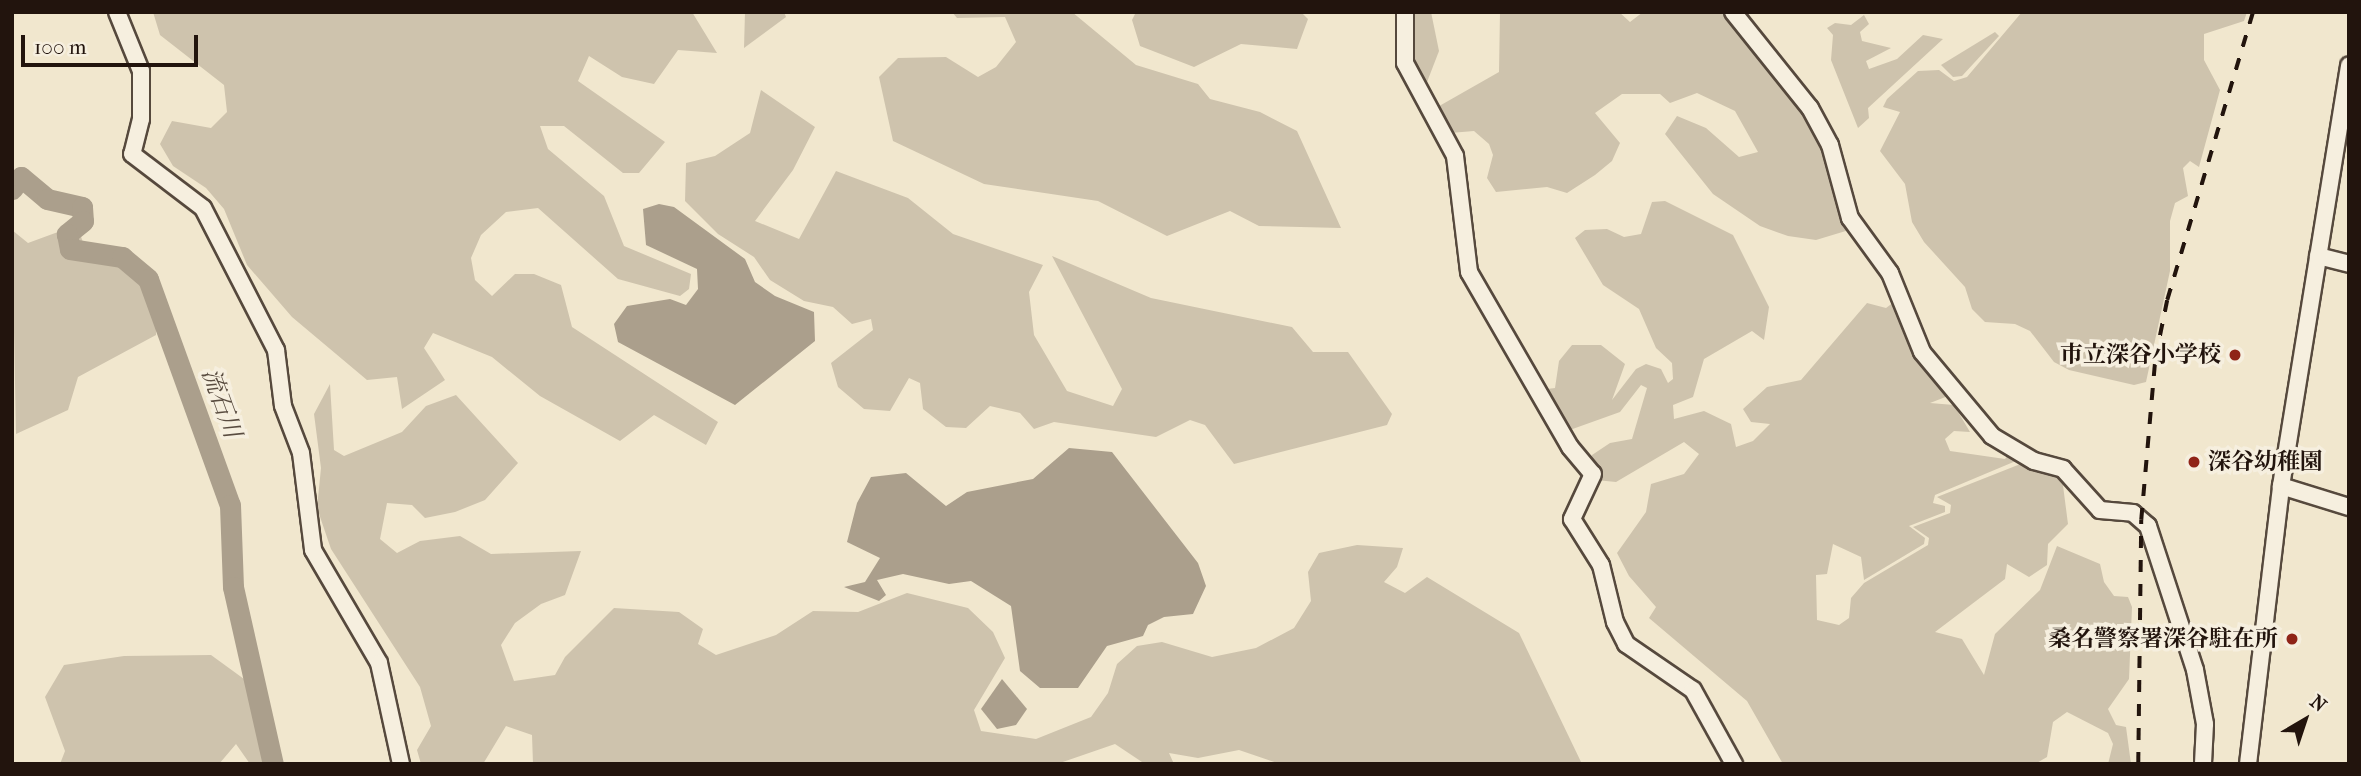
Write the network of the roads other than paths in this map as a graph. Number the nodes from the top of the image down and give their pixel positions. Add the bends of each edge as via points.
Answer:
1 (117, 12) edge
2 (1405, 12) edge
3 (1733, 12) edge
4 (2349, 65) edge
5 (2318, 256) junction
6 (2349, 264) edge
7 (2281, 486) junction
8 (2349, 507) edge
9 (401, 764) edge
10 (1734, 764) edge
11 (2203, 764) edge
12 (2248, 764) edge

1 - 9 street via 141,71 141,120 132,154 203,208 276,350 283,406 301,453 313,550 379,663
2 - 10 street via 1405,63 1455,156 1469,272 1570,447 1593,474 1591,487 1573,509 1572,519 1601,565 1615,622 1626,644 1693,690
3 - 11 street via 1784,70 1815,117 1841,175 1850,218 1890,273 1922,352 1992,436 2034,461 2063,469 2100,510 2133,513 2148,526 2195,670 2205,724
4 - 5 street
5 - 6 street
5 - 7 street
7 - 8 street
7 - 12 street

